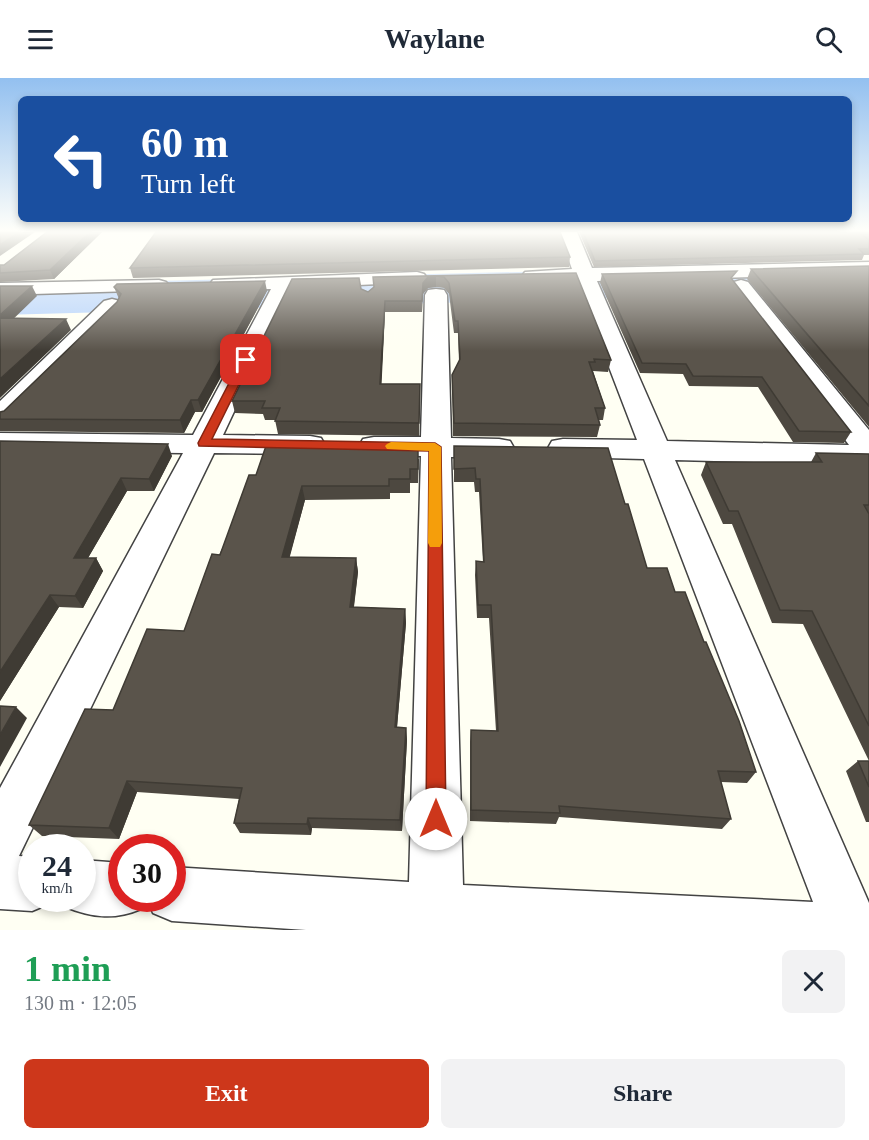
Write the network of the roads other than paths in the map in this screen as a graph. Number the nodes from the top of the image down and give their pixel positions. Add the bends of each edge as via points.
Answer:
1 (583, 272) edge
2 (787, 272) edge
3 (516, 276) edge
4 (586, 281) junction
5 (177, 285) edge
6 (200, 285) edge
7 (741, 286) edge
8 (280, 289) junction
9 (0, 290) edge
10 (112, 306) edge
11 (0, 416) edge
12 (0, 442) edge
13 (204, 443) junction
14 (435, 447) junction
15 (656, 450) junction
16 (869, 450) edge
17 (869, 455) edge
18 (0, 840) edge
19 (0, 882) edge
20 (18, 883) edge
21 (186, 895) edge
22 (436, 921) edge
23 (818, 930) edge
24 (852, 930) edge

1 - 4 street
2 - 4 street
3 - 4 street
4 - 15 street
5 - 9 street
6 - 8 street
7 - 16 street
8 - 13 street
8 - 14 street via 442,286
10 - 11 street
12 - 13 street
13 - 14 street
13 - 18 street
14 - 15 street
14 - 22 street
15 - 17 street
15 - 24 street
19 - 20 street
21 - 22 street
22 - 23 street

